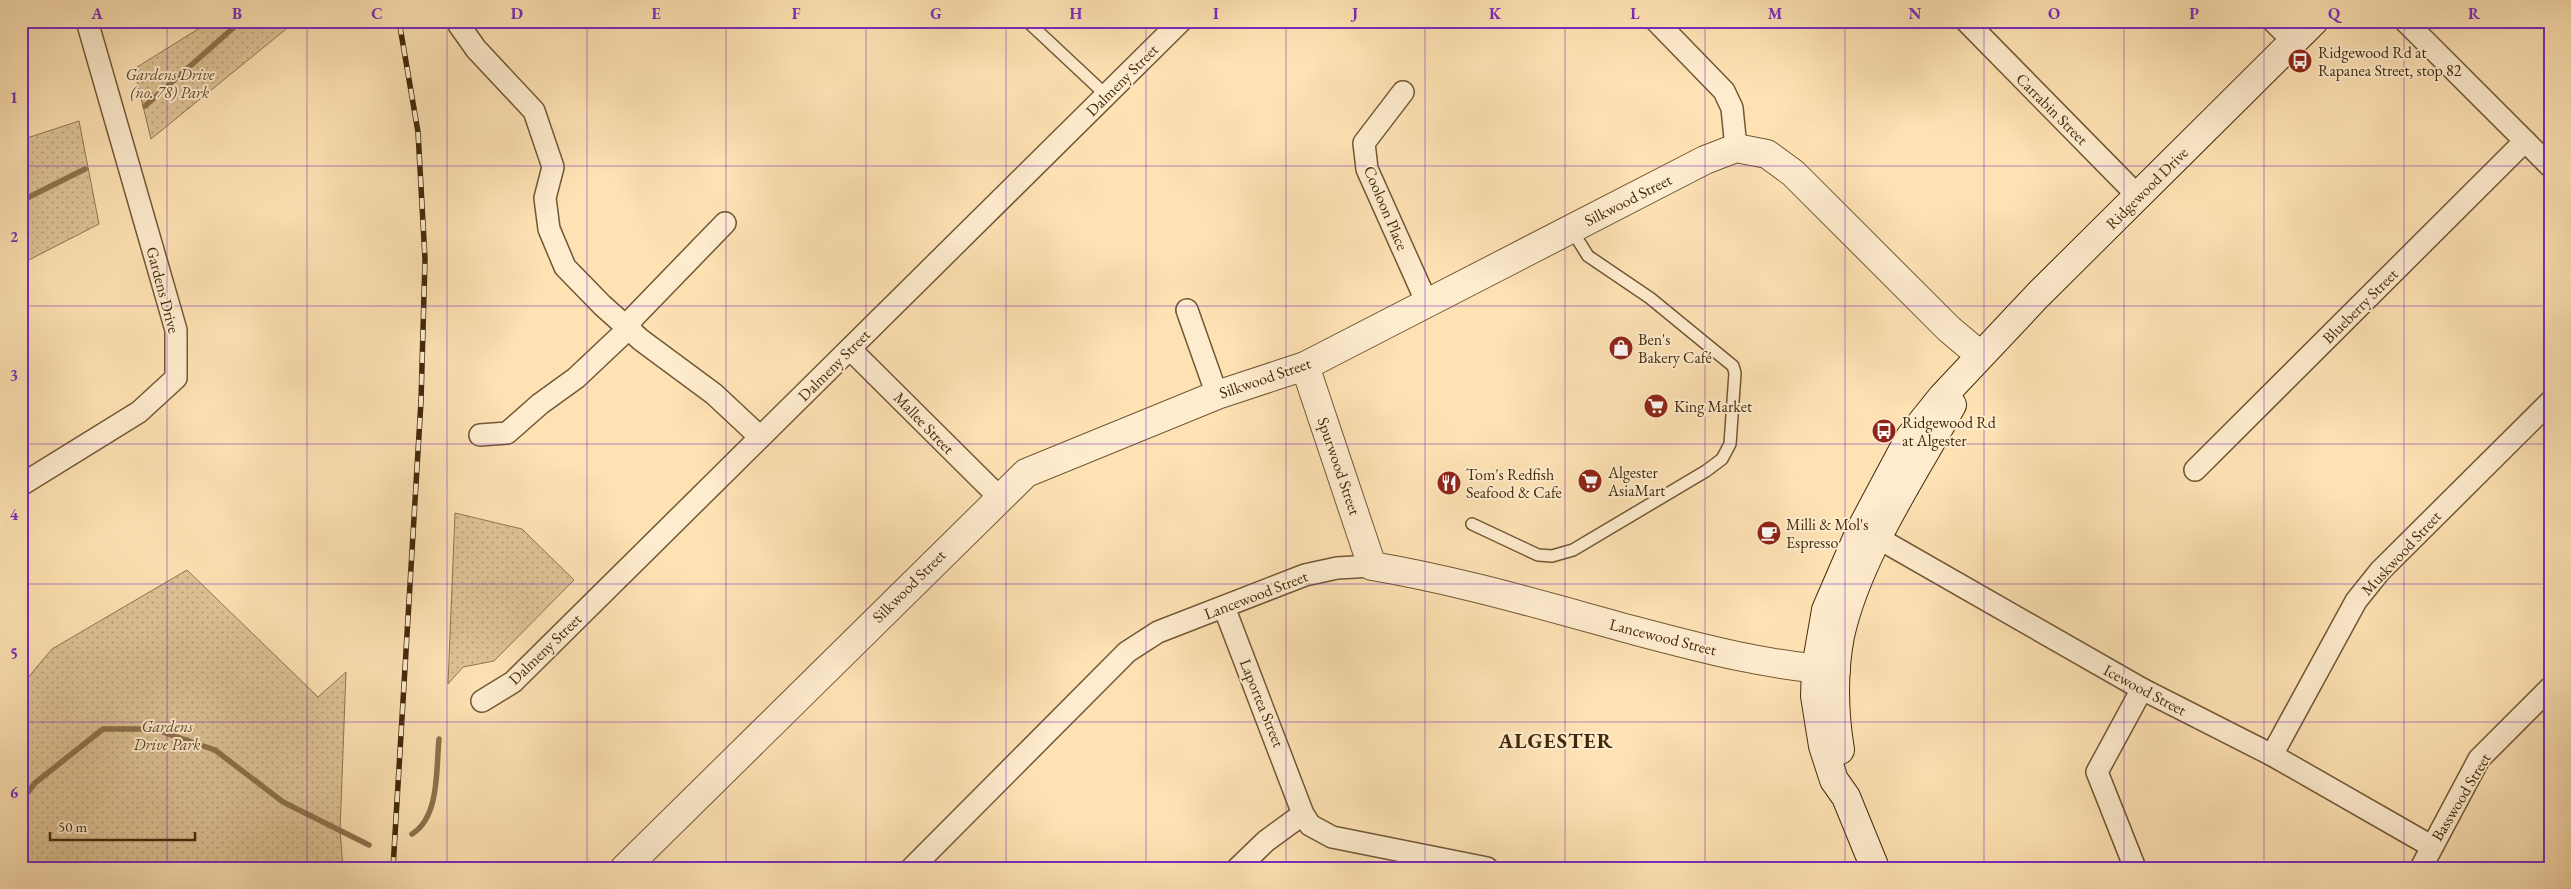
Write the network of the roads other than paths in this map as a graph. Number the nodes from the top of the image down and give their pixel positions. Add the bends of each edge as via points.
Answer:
1 (87, 21) edge
2 (1027, 21) edge
3 (1180, 21) edge
4 (1656, 21) edge
5 (1966, 21) edge
6 (2274, 21) edge
7 (2314, 21) edge
8 (2406, 21) edge
9 (459, 25) dead end
10 (2294, 42) junction
11 (1402, 92) dead end
12 (1106, 95) junction
13 (2525, 141) junction
14 (1736, 148) junction
15 (2550, 166) edge
16 (2138, 196) junction
17 (724, 223) dead end
18 (1571, 228) junction
19 (1427, 303) junction
20 (1187, 310) dead end
21 (628, 328) junction
22 (850, 348) junction
23 (1980, 355) junction
24 (1305, 366) junction
25 (1217, 395) junction
26 (2550, 402) edge
27 (480, 436) dead end
28 (760, 437) junction
29 (2195, 470) dead end
30 (21, 485) edge
31 (999, 497) junction
32 (1472, 524) dead end
33 (1870, 534) junction
34 (1372, 566) junction
35 (1224, 607) junction
36 (1826, 669) junction
37 (2550, 688) edge
38 (2142, 689) junction
39 (482, 701) dead end
40 (2272, 755) junction
41 (1301, 806) junction
42 (2431, 846) junction
43 (1447, 864) edge
44 (625, 868) edge
45 (912, 868) edge
46 (1238, 868) edge
47 (1486, 868) edge
48 (1875, 868) edge
49 (2135, 868) edge
50 (2420, 868) edge

1 - 30 street, Gardens Drive via 176,330 176,378 139,412
2 - 12 lane
3 - 12 street, Dalmeny Street
4 - 14 street via 1724,90 1732,108
5 - 16 street, Carrabin Street
6 - 10 street
7 - 10 street, Ridgewood Drive
8 - 13 street
9 - 21 street via 476,49 534,111 553,167 545,198 549,229 565,267
10 - 16 street, Ridgewood Drive
11 - 19 street, Cooloon Place via 1364,143 1367,169
12 - 22 street, Dalmeny Street
13 - 15 street
13 - 29 street, Blueberry Street
14 - 18 street, Silkwood Street via 1705,160
14 - 23 street via 1767,154 1793,173 1949,329
16 - 23 street, Ridgewood Drive
17 - 21 street via 633,318
18 - 19 street, Silkwood Street
18 - 32 lane via 1588,256 1650,298 1733,366 1736,374 1730,444 1722,459 1706,471 1574,550 1552,556 1538,555
19 - 24 street, Silkwood Street
20 - 25 street
21 - 27 street via 576,378 507,433
21 - 28 street via 714,394
22 - 28 street, Dalmeny Street
22 - 31 street, Mallee Street
23 - 33 street, Ridgewood Drive via 1910,437
24 - 25 street, Silkwood Street
24 - 34 street, Spurwood Street
25 - 31 street, Silkwood Street via 1026,473
26 - 40 street, Muskwood Street via 2380,571 2356,601
28 - 39 street, Dalmeny Street via 513,682
31 - 44 street, Silkwood Street
33 - 36 street, Ridgewood Drive via 1826,610
33 - 38 street, Icewood Street
34 - 35 street, Lancewood Street via 1337,568 1305,575
34 - 36 street, Lancewood Street via 1453,582 1697,647
35 - 41 street, Laportea Street
35 - 45 street, Lancewood Street via 1158,632 1128,652
36 - 48 street, Ridgewood Drive via 1815,696 1823,746 1834,780 1846,797
37 - 42 street, Basswood Street via 2479,760
38 - 40 street, Icewood Street
38 - 49 street via 2097,772
40 - 42 street, Icewood Street
41 - 43 street via 1310,825 1332,837
41 - 46 street
42 - 50 street, Basswood Street
43 - 47 street

